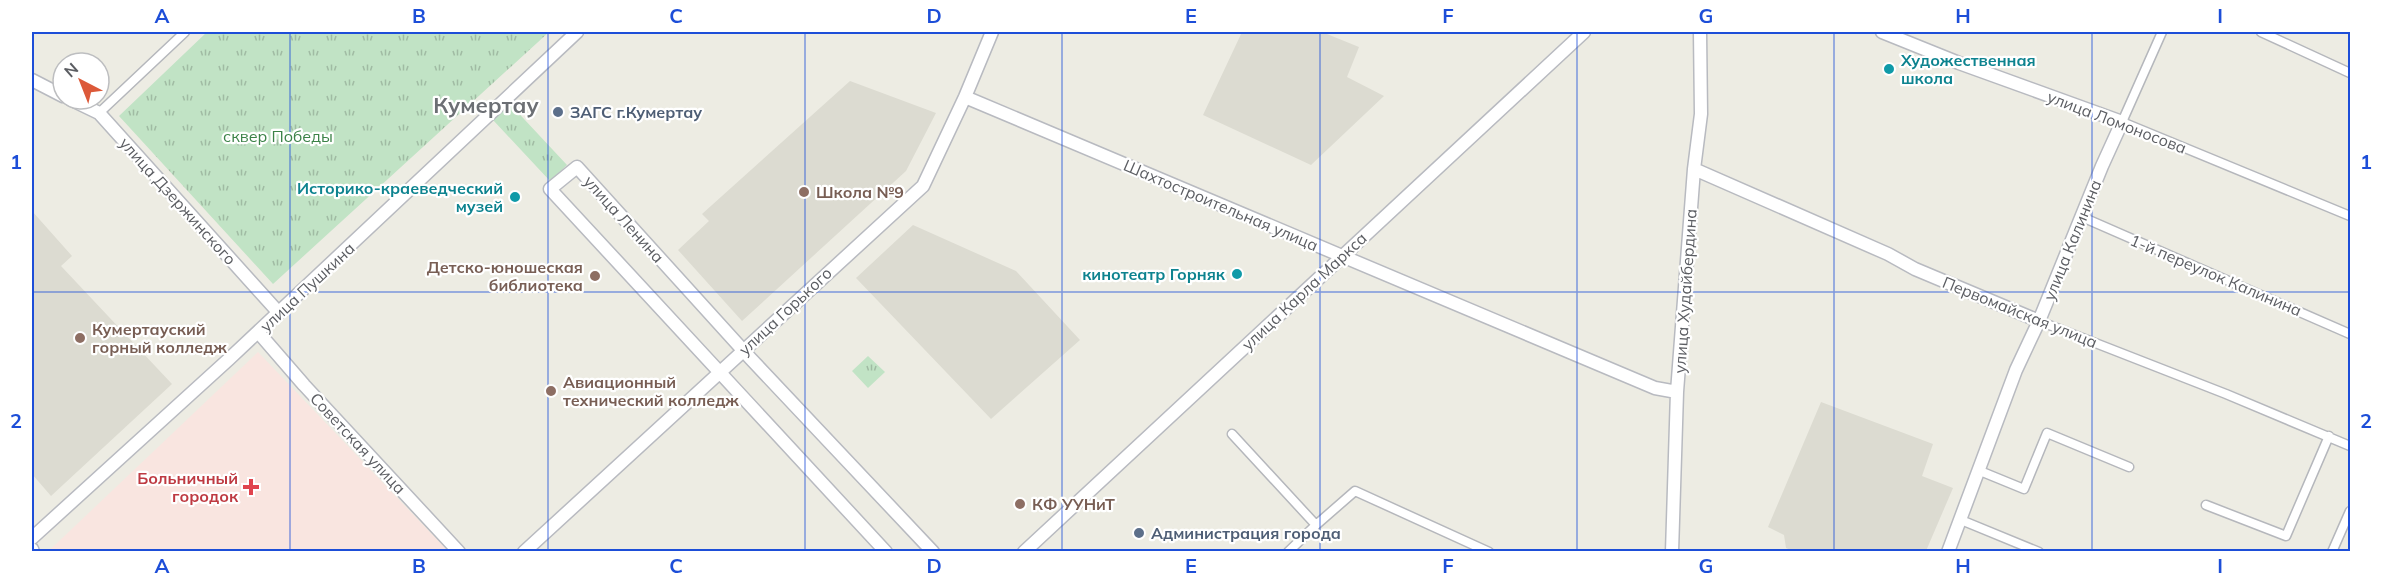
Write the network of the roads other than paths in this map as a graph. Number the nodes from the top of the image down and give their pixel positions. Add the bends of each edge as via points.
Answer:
1 (185, 32) edge
2 (577, 32) edge
3 (992, 32) edge
4 (1584, 32) edge
5 (1700, 32) edge
6 (1882, 32) edge
7 (2162, 32) edge
8 (2261, 32) edge
9 (2350, 73) edge
10 (32, 80) edge
11 (51, 90) edge
12 (965, 97) junction
13 (95, 111) edge
14 (99, 113) junction
15 (2122, 122) junction
16 (1694, 169) junction
17 (2350, 216) edge
18 (2082, 217) junction
19 (1343, 256) junction
20 (279, 313) junction
21 (2039, 321) junction
22 (258, 332) junction
23 (2350, 334) edge
24 (742, 350) junction
25 (720, 372) junction
26 (1677, 393) junction
27 (1232, 434) dead end
28 (2330, 436) junction
29 (2350, 446) edge
30 (2129, 467) dead end
31 (1980, 471) junction
32 (2206, 505) dead end
33 (2350, 511) edge
34 (1961, 520) junction
35 (1316, 525) junction
36 (32, 538) edge
37 (459, 552) edge
38 (524, 552) edge
39 (886, 552) edge
40 (933, 552) edge
41 (1024, 552) edge
42 (1288, 552) edge
43 (1489, 552) edge
44 (1672, 552) edge
45 (1948, 552) edge
46 (2039, 552) edge
47 (2332, 552) edge

1 - 14 street
2 - 20 street, улица Пушкина
3 - 12 street, улица Горького
4 - 19 street, улица Карла Маркса
5 - 16 street, улица Худайбердина via 1701,114
6 - 15 street, улица Ломоносова
7 - 15 street, улица Калинина
8 - 9 street
10 - 11 street
12 - 19 street, Шахтостроительная улица
12 - 24 street, улица Горького via 922,186
13 - 14 street, улица Дзержинского
14 - 20 street, улица Дзержинского
15 - 17 street, улица Ломоносова
15 - 18 street, улица Калинина
16 - 21 street, Первомайская улица
16 - 26 street, улица Худайбердина
18 - 21 street, улица Калинина
18 - 23 street, 1-й переулок Калинина
19 - 26 street, Шахтостроительная улица via 1655,388
19 - 41 street, улица Карла Маркса
20 - 22 street, улица Пушкина
21 - 28 street, Первомайская улица
21 - 31 street, улица Калинина via 2016,370
22 - 36 street, улица Пушкина
22 - 37 street, Советская улица
24 - 25 street, улица Горького
24 - 25 street, улица Ленина via 577,167 550,189
24 - 40 street, улица Ленина
25 - 38 street, улица Горького
25 - 39 street, улица Ленина
26 - 44 street, улица Худайбердина
27 - 35 street
28 - 29 street, Первомайская улица
28 - 32 street via 2286,536
30 - 31 street via 2047,434 2024,489
31 - 34 street, улица Калинина
33 - 47 street
34 - 45 street, улица Калинина
34 - 46 street
35 - 42 street
35 - 43 street via 1355,490

